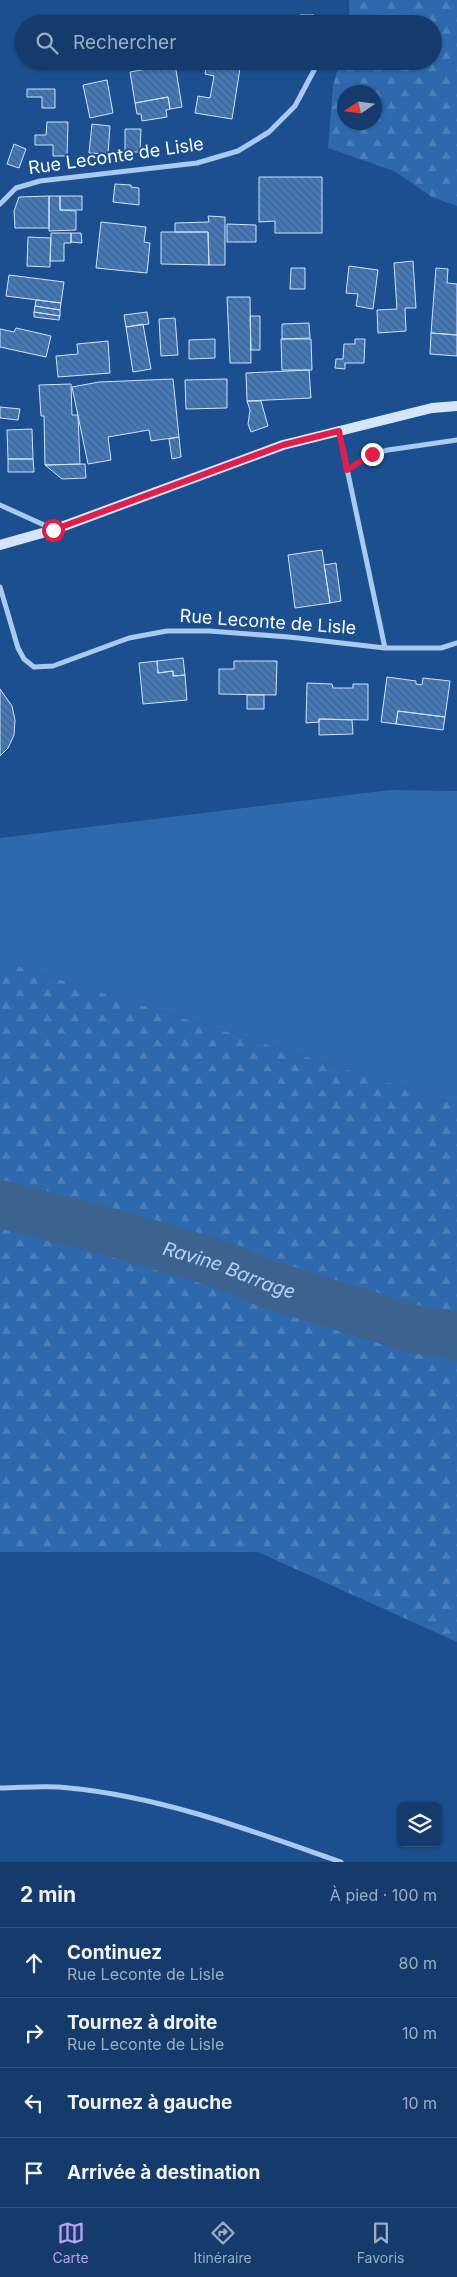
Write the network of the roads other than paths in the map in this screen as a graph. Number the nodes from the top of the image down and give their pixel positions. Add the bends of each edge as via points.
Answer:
1 (314, 70) edge
2 (0, 204) edge
3 (457, 406) edge
4 (339, 431) junction
5 (457, 440) edge
6 (347, 470) junction
7 (0, 505) edge
8 (53, 530) junction
9 (0, 545) edge
10 (0, 587) edge
11 (457, 643) edge
12 (385, 648) junction
13 (0, 1788) edge
14 (341, 1862) edge

1 - 2 street, Rue Leconte de Lisle via 295,106 269,132 238,151 197,163 40,181 16,188
3 - 4 main road via 432,408
4 - 6 street, Rue Leconte de Lisle
4 - 8 main road via 283,445
5 - 6 street via 372,454
6 - 12 street, Rue Leconte de Lisle
7 - 8 street
8 - 9 main road
10 - 12 street, Rue Leconte de Lisle via 18,648 34,667 53,666 129,638 167,631 279,636
11 - 12 street, Rue Leconte de Lisle via 442,648
13 - 14 street via 66,1787 155,1802 242,1827

